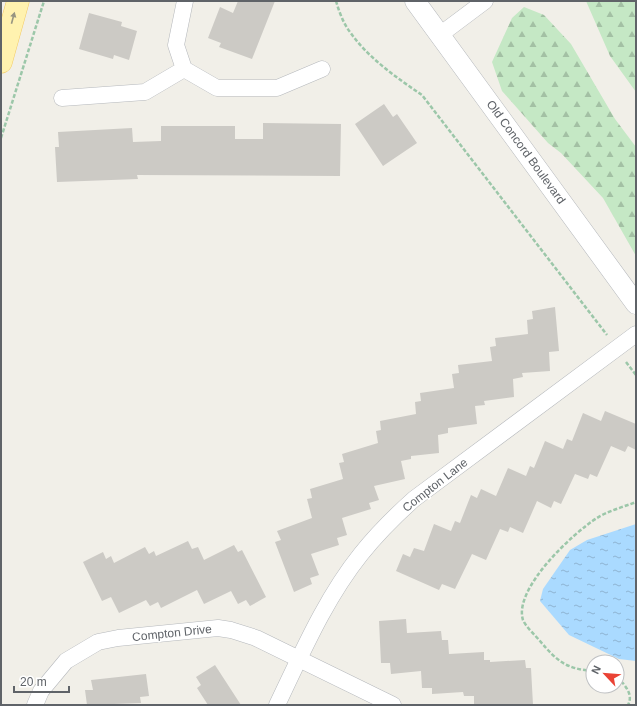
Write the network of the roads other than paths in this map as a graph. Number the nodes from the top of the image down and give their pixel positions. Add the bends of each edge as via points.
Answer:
1 (18, 1) edge
2 (185, 1) edge
3 (415, 1) edge
4 (485, 1) edge
5 (441, 34) junction
6 (1, 62) edge
7 (184, 69) junction
8 (322, 70) dead end
9 (62, 98) dead end
10 (636, 304) edge
11 (636, 334) edge
12 (299, 659) junction
13 (35, 705) edge
14 (277, 705) edge
15 (393, 705) edge

6 -> 1 main road
2 - 7 street via 176,45
3 - 5 street, Old Concord Boulevard
4 - 5 street
5 - 10 street, Old Concord Boulevard
7 - 8 street via 216,88 277,88
7 - 9 street via 145,92
11 - 12 street, Compton Lane via 414,499 386,525 348,572 316,623
12 - 13 street, Compton Drive via 256,638 231,630 204,629 118,638 98,642 66,661 41,690
12 - 14 street, Compton Lane
12 - 15 street, Compton Drive

